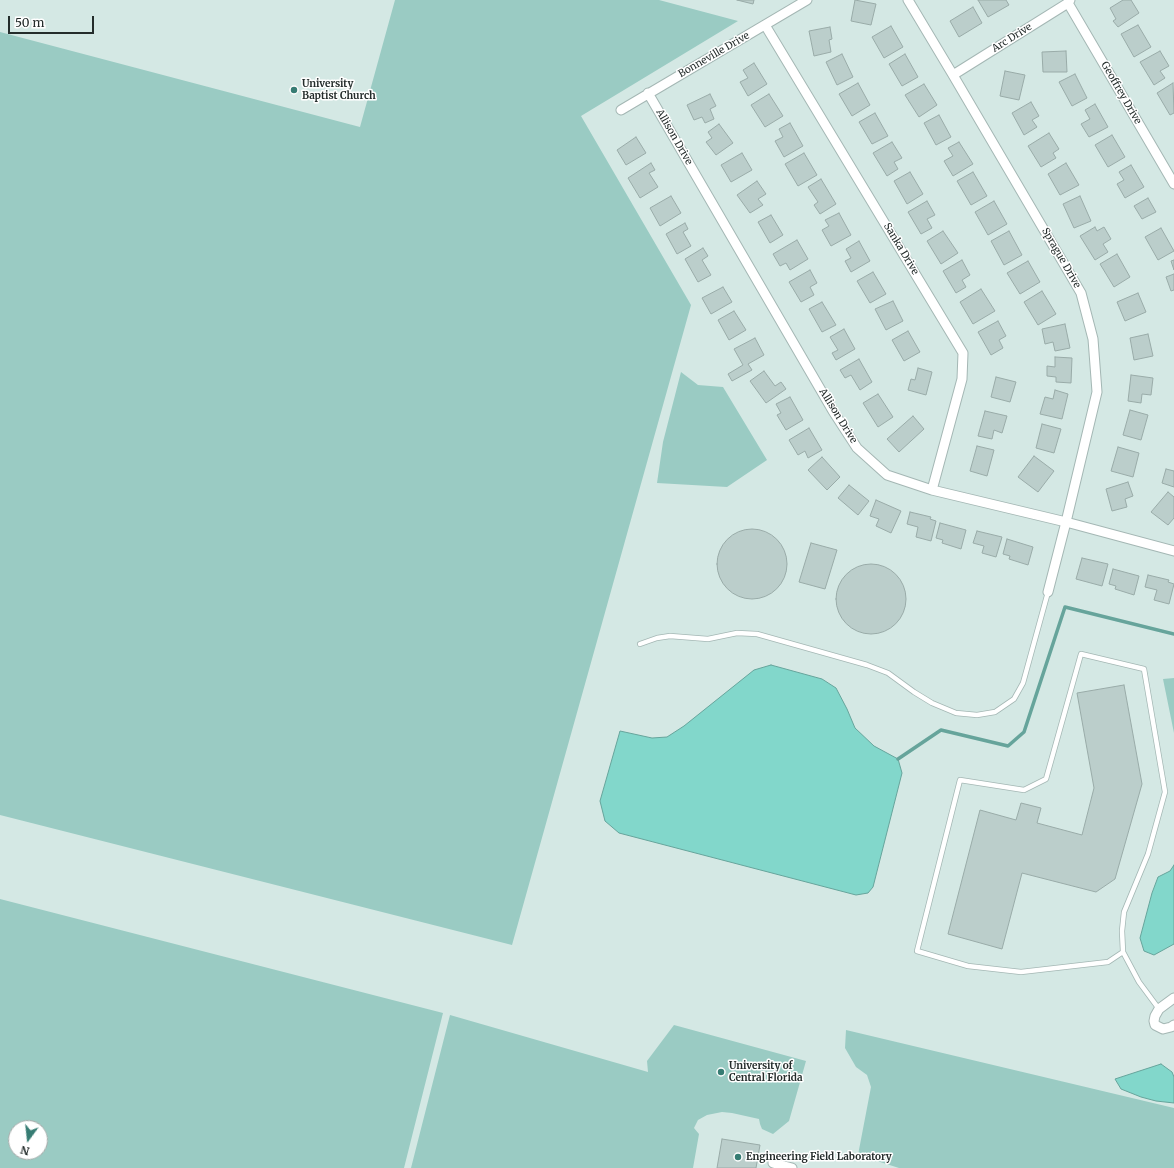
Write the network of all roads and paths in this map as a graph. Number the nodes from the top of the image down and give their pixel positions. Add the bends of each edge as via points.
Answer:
1 (807, 0) edge
2 (908, 0) edge
3 (1069, 1) edge
4 (764, 25) junction
5 (953, 75) junction
6 (648, 93) junction
7 (621, 110) dead end
8 (1174, 184) edge
9 (932, 490) junction
10 (1066, 522) junction
11 (1174, 551) edge
12 (1048, 592) joint
13 (640, 644) dead end
14 (1123, 952) junction
15 (1174, 998) edge
16 (1159, 1009) junction
17 (1174, 1025) edge
18 (773, 1163) dead end
19 (792, 1168) edge

1 - 4 street, Bonneville Drive
2 - 5 street, Sprague Drive
3 - 5 street, Arc Drive
3 - 8 street, Geoffrey Drive
4 - 6 street, Bonneville Drive
4 - 9 street, Sanka Drive via 963,353 962,378
5 - 10 street, Sprague Drive via 1081,293 1093,339 1097,392
6 - 7 street, Bonneville Drive
6 - 9 street, Allison Drive via 857,448 887,475
9 - 10 street, Allison Drive
10 - 11 street, Allison Drive
10 - 12 street, Sprague Drive
12 - 13 lane via 1023,683 1014,700 995,712 977,715 956,712 932,703 888,673 867,665 757,634 737,633 708,639 670,636
14 - 14 lane via 1108,962 1021,972 968,966 917,951 960,780 1024,790 1046,779 1081,654 1144,669 1165,792 1148,854 1124,912
14 - 16 lane via 1139,982
15 - 16 street
16 - 17 street via 1155,1016 1155,1025 1163,1029
18 - 19 street

